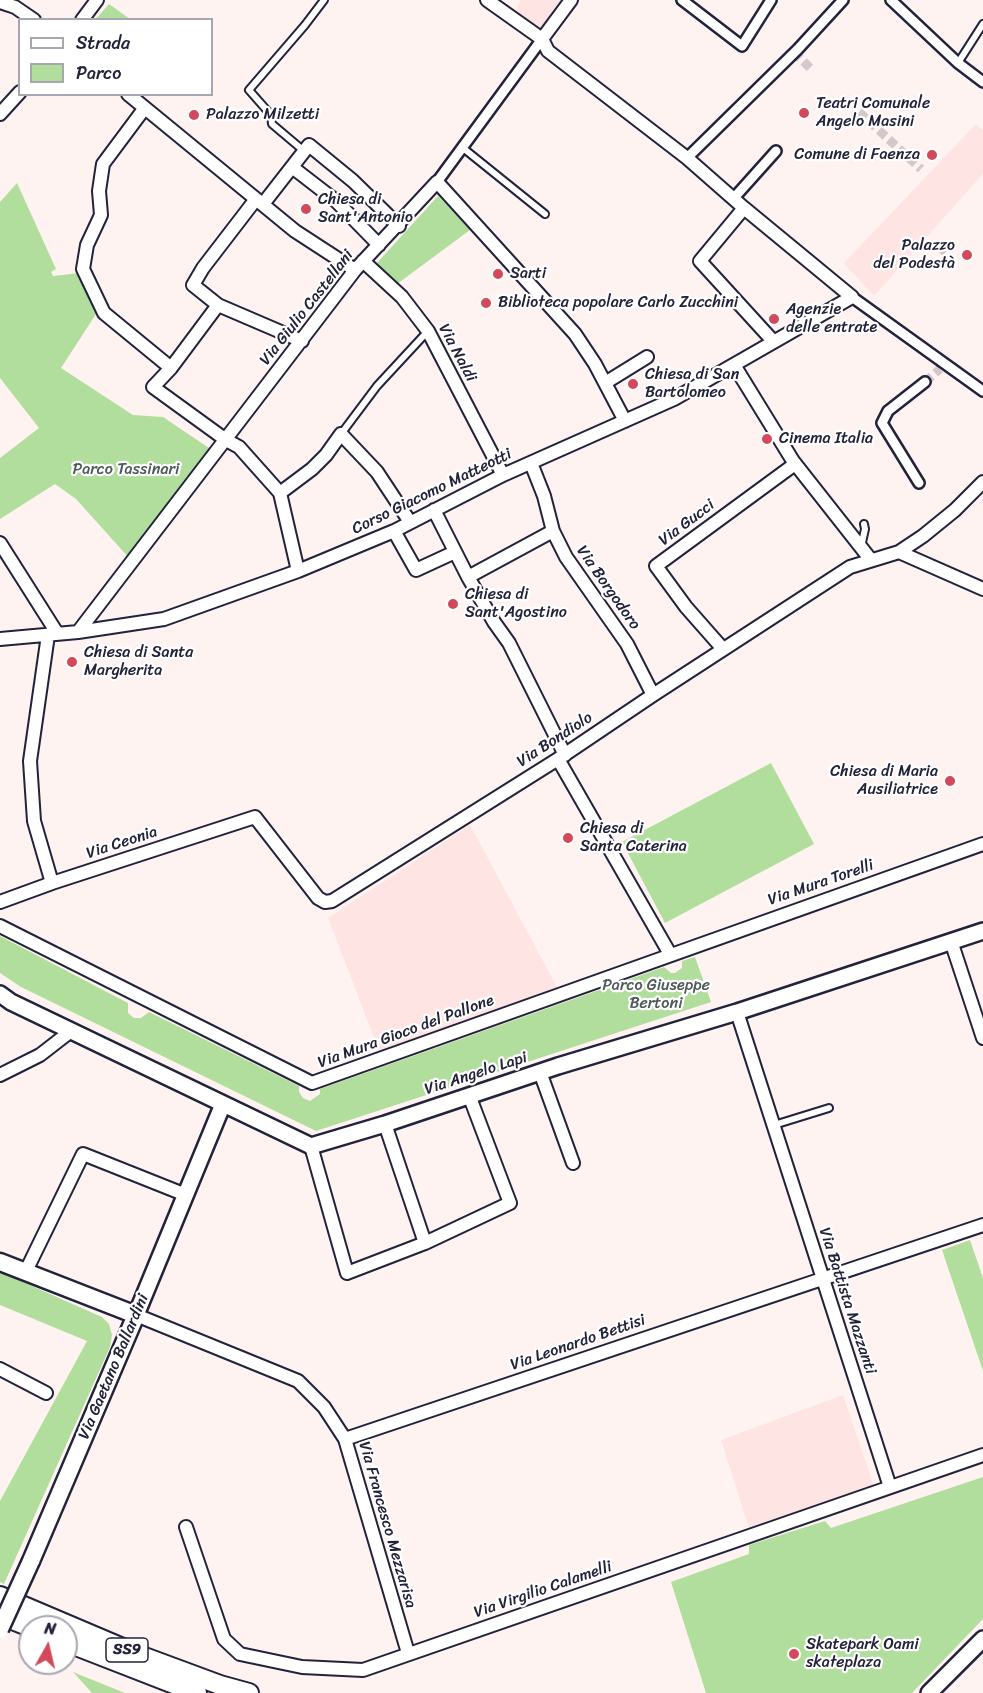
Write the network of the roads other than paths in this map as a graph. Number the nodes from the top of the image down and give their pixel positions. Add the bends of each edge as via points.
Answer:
1 (97, 0) edge
2 (324, 0) edge
3 (488, 0) edge
4 (571, 0) edge
5 (682, 0) edge
6 (771, 0) edge
7 (843, 0) edge
8 (891, 0) edge
9 (0, 2) edge
10 (31, 18) edge
11 (84, 18) edge
12 (983, 24) edge
13 (542, 39) junction
14 (958, 63) junction
15 (983, 82) edge
16 (18, 94) edge
17 (130, 96) edge
18 (144, 109) junction
19 (0, 114) edge
20 (463, 148) junction
21 (776, 150) dead end
22 (304, 151) junction
23 (687, 158) junction
24 (288, 172) junction
25 (437, 182) junction
26 (733, 199) junction
27 (260, 201) junction
28 (744, 208) junction
29 (545, 214) dead end
30 (399, 226) junction
31 (379, 245) junction
32 (359, 266) junction
33 (852, 297) junction
34 (218, 305) junction
35 (428, 331) junction
36 (302, 341) junction
37 (773, 341) junction
38 (647, 357) dead end
39 (734, 365) junction
40 (171, 368) junction
41 (605, 382) junction
42 (925, 382) tunnel mouth
43 (983, 392) edge
44 (625, 421) junction
45 (341, 434) junction
46 (226, 440) junction
47 (531, 463) junction
48 (795, 464) junction
49 (503, 475) junction
50 (983, 482) edge
51 (919, 483) dead end
52 (280, 493) junction
53 (434, 510) junction
54 (410, 522) junction
55 (864, 524) dead end
56 (394, 531) junction
57 (553, 531) junction
58 (0, 543) edge
59 (861, 547) junction
60 (455, 552) junction
61 (899, 552) junction
62 (871, 560) junction
63 (298, 571) junction
64 (468, 577) junction
65 (983, 589) edge
66 (78, 632) junction
67 (52, 634) junction
68 (0, 639) edge
69 (723, 649) junction
70 (652, 695) junction
71 (561, 757) junction
72 (255, 817) joint
73 (983, 844) edge
74 (52, 883) junction
75 (0, 902) edge
76 (0, 926) edge
77 (983, 931) edge
78 (951, 941) junction
79 (670, 954) junction
80 (0, 994) edge
81 (736, 1012) junction
82 (71, 1030) junction
83 (983, 1038) edge
84 (540, 1072) junction
85 (0, 1075) edge
86 (469, 1095) junction
87 (223, 1104) junction
88 (829, 1108) dead end
89 (385, 1124) junction
90 (774, 1125) junction
91 (311, 1146) junction
92 (573, 1163) dead end
93 (186, 1195) junction
94 (983, 1225) edge
95 (425, 1243) junction
96 (0, 1262) edge
97 (26, 1270) junction
98 (822, 1279) junction
99 (136, 1315) junction
100 (0, 1369) edge
101 (46, 1393) dead end
102 (345, 1439) junction
103 (983, 1455) edge
104 (890, 1487) junction
105 (186, 1527) dead end
106 (0, 1596) edge
107 (0, 1615) edge
108 (18, 1622) edge
109 (0, 1629) edge
110 (983, 1640) edge
111 (78, 1647) edge
112 (408, 1653) junction
113 (197, 1693) edge
114 (249, 1693) edge
115 (928, 1693) edge

1 - 11 street
2 - 22 lane via 249,90 271,115 272,124
3 - 13 street
4 - 13 street
5 - 6 street via 742,46
7 - 23 street via 772,79
8 - 14 street
9 - 10 street
12 - 14 lane
13 - 20 street, Via Giulio Castellani
13 - 23 street via 548,51
14 - 15 street
16 - 19 street
17 - 18 street, Via Naldi
18 - 27 street, Via Naldi
18 - 40 street via 103,164 101,215 87,245 83,268 104,313
20 - 25 street, Via Giulio Castellani
20 - 29 lane
21 - 26 street
22 - 24 street
22 - 30 street via 309,145
23 - 26 street
24 - 27 street
24 - 31 street via 336,201
25 - 30 street, Via Giulio Castellani
25 - 41 street via 574,334
26 - 28 street
27 - 32 street, Via Naldi via 295,231
27 - 34 street via 193,285
28 - 33 street
28 - 37 street via 700,261
30 - 31 street, Via Giulio Castellani
31 - 32 street, Via Giulio Castellani
32 - 35 street, Via Naldi via 402,297
32 - 36 street, Via Giulio Castellani
33 - 37 street, Corso Giacomo Matteotti
33 - 43 street via 943,367
34 - 36 street
34 - 40 street
35 - 45 lane via 377,386
35 - 49 street, Via Naldi
36 - 46 street, Via Giulio Castellani
37 - 39 street, Corso Giacomo Matteotti
38 - 41 street
39 - 44 street, Corso Giacomo Matteotti
39 - 48 street
40 - 46 street via 153,387
41 - 44 street
42 - 51 street via 888,411 882,423
44 - 47 street, Corso Giacomo Matteotti
45 - 52 street via 312,469
45 - 54 street via 377,471
46 - 52 street via 239,447
46 - 66 street, Via Giulio Castellani
47 - 49 street, Corso Giacomo Matteotti
47 - 57 street, Via Borgodoro
48 - 59 street
48 - 69 street, Via Gucci via 656,566
49 - 53 street, Corso Giacomo Matteotti
50 - 61 street, Via Bondiolo via 923,536
52 - 63 street
53 - 54 street, Corso Giacomo Matteotti
53 - 60 street
54 - 56 street, Corso Giacomo Matteotti
55 - 59 lane
56 - 60 street via 416,570
56 - 63 street, Corso Giacomo Matteotti
57 - 64 street
57 - 70 street, Via Borgodoro via 566,557 627,644
58 - 67 street
59 - 62 street
60 - 64 street
61 - 62 street, Via Bondiolo
61 - 65 street
62 - 69 street, Via Bondiolo via 850,567
63 - 66 street, Corso Giacomo Matteotti via 164,619
64 - 71 street via 509,643
66 - 67 street, Corso Giacomo Matteotti
67 - 68 street, Corso Giacomo Matteotti
67 - 74 street via 30,761 34,821
69 - 70 street, Via Bondiolo
70 - 71 street, Via Bondiolo
71 - 72 street, Via Bondiolo via 332,901 318,898
71 - 79 street
72 - 74 street, Via Ceonia
73 - 79 street, Via Mura Torelli
74 - 75 street, Via Ceonia
76 - 79 street, Via Mura Gioco del Pallone via 312,1083
77 - 78 street, Via Angelo Lapi
78 - 81 street, Via Angelo Lapi
78 - 83 street
80 - 82 street
81 - 84 street, Via Angelo Lapi
81 - 90 street, Via Battista Mazzanti
82 - 85 street via 40,1054
82 - 87 street
84 - 86 street, Via Angelo Lapi
84 - 92 street
86 - 89 street, Via Angelo Lapi
86 - 95 street via 510,1203
87 - 91 street
87 - 93 street, Via Gaetano Ballardini
88 - 90 lane
89 - 91 street, Via Angelo Lapi
89 - 95 street
90 - 98 street, Via Battista Mazzanti
91 - 95 street via 347,1273
93 - 97 street via 83,1154
93 - 99 street, Via Gaetano Ballardini
94 - 98 street, Via Leonardo Bettisi
96 - 97 main road
97 - 99 main road
98 - 102 street, Via Leonardo Bettisi
98 - 104 street, Via Battista Mazzanti
99 - 102 street, Via Francesco Mezzarisa via 298,1381 324,1407
99 - 109 main road, Via Gaetano Ballardini, bridge
100 - 101 street
102 - 112 street, Via Francesco Mezzarisa
103 - 104 street, Via Virgilio Calamelli
104 - 112 street, Via Virgilio Calamelli
105 - 112 street, Via Virgilio Calamelli via 224,1639 240,1654 302,1667 363,1670
106 - 114 main road, SS9 via 139,1655
107 - 108 main road
110 - 115 street
111 - 113 main road, SS9

